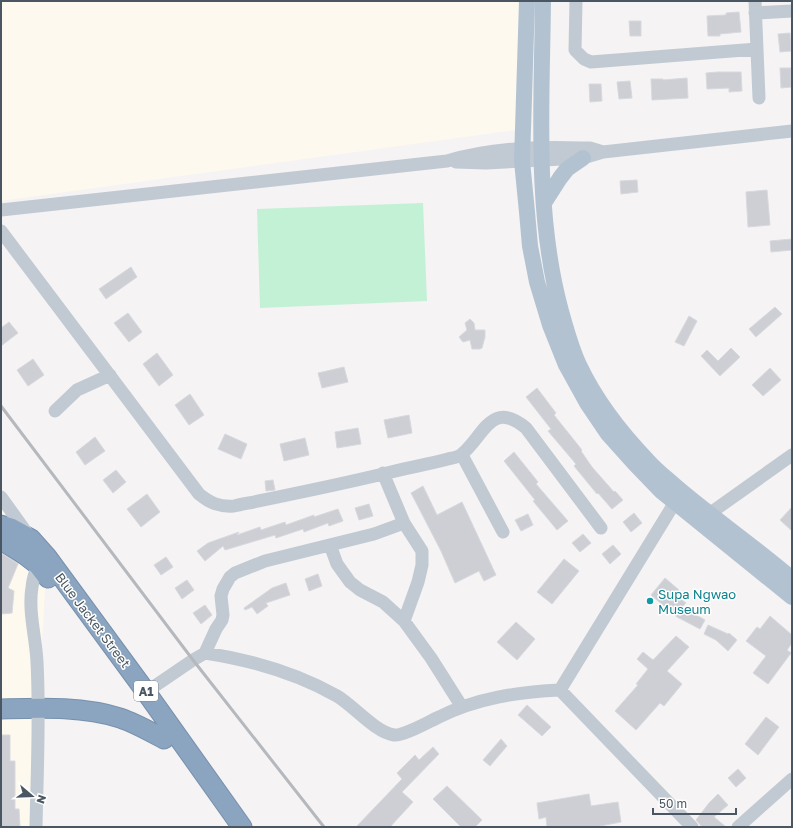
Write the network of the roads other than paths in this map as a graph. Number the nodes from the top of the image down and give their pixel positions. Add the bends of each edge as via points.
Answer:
1 (527, 1) edge
2 (543, 1) edge
3 (576, 1) edge
4 (755, 7) edge
5 (792, 11) edge
6 (757, 49) junction
7 (759, 98) dead end
8 (792, 131) edge
9 (604, 152) junction
10 (542, 153) junction
11 (522, 154) junction
12 (583, 158) junction
13 (544, 203) junction
14 (1, 210) edge
15 (1, 231) edge
16 (110, 375) junction
17 (54, 410) dead end
18 (462, 455) junction
19 (792, 455) edge
20 (383, 473) junction
21 (678, 497) junction
22 (2, 498) edge
23 (709, 514) junction
24 (1, 516) edge
25 (404, 523) junction
26 (1, 525) edge
27 (601, 528) dead end
28 (504, 532) dead end
29 (31, 538) junction
30 (1, 540) edge
31 (330, 545) junction
32 (43, 561) junction
33 (792, 579) edge
34 (792, 597) edge
35 (404, 621) junction
36 (205, 653) junction
37 (560, 690) junction
38 (146, 692) junction
39 (462, 707) junction
40 (38, 708) junction
41 (1, 709) edge
42 (164, 739) junction
43 (792, 779) edge
44 (36, 827) edge
45 (228, 827) edge
46 (242, 827) edge
47 (692, 827) edge
48 (738, 827) edge

1 - 11 main road
2 - 10 main road
3 - 6 street via 576,50 584,59 591,62
4 - 5 street
4 - 6 street
6 - 7 street
8 - 9 street
9 - 10 street via 590,148
9 - 12 street
10 - 11 street
10 - 12 street
10 - 13 main road
11 - 14 street via 475,163 447,161
11 - 21 main road via 530,246 537,282 566,365 587,404 608,434 660,491
12 - 13 main road via 567,169
13 - 21 main road via 554,287 579,365 621,431
15 - 16 street
16 - 17 street via 77,390
16 - 20 street via 199,494 215,504 224,507 234,506
18 - 20 street via 428,465
18 - 27 street via 496,418 507,417 516,420 526,428
18 - 28 street
19 - 23 street
20 - 25 street
21 - 23 main road
21 - 34 main road
21 - 37 street
22 - 24 street
22 - 29 street
23 - 33 main road
25 - 31 street
25 - 35 street via 422,551 418,582
26 - 29 highway, Blue Jacket Street / A1
29 - 32 highway, Blue Jacket Street / A1
30 - 32 highway, Blue Jacket Street / A1 via 26,555
31 - 35 street via 337,564 350,582 382,602
31 - 36 street via 265,561 230,577 221,596 222,620
32 - 38 highway, Blue Jacket Street / A1
32 - 40 street via 32,586 31,601 37,661
32 - 42 highway, Blue Jacket Street / A1
35 - 39 street
36 - 38 street
36 - 39 street via 233,657 302,678 338,697 377,728 396,735
37 - 39 street via 484,699
37 - 47 street
38 - 46 highway, Blue Jacket Street / A1
40 - 41 highway, A1
40 - 42 highway, A1 via 80,710 107,715 139,726
40 - 44 street
42 - 45 highway, Blue Jacket Street / A1
43 - 48 street

